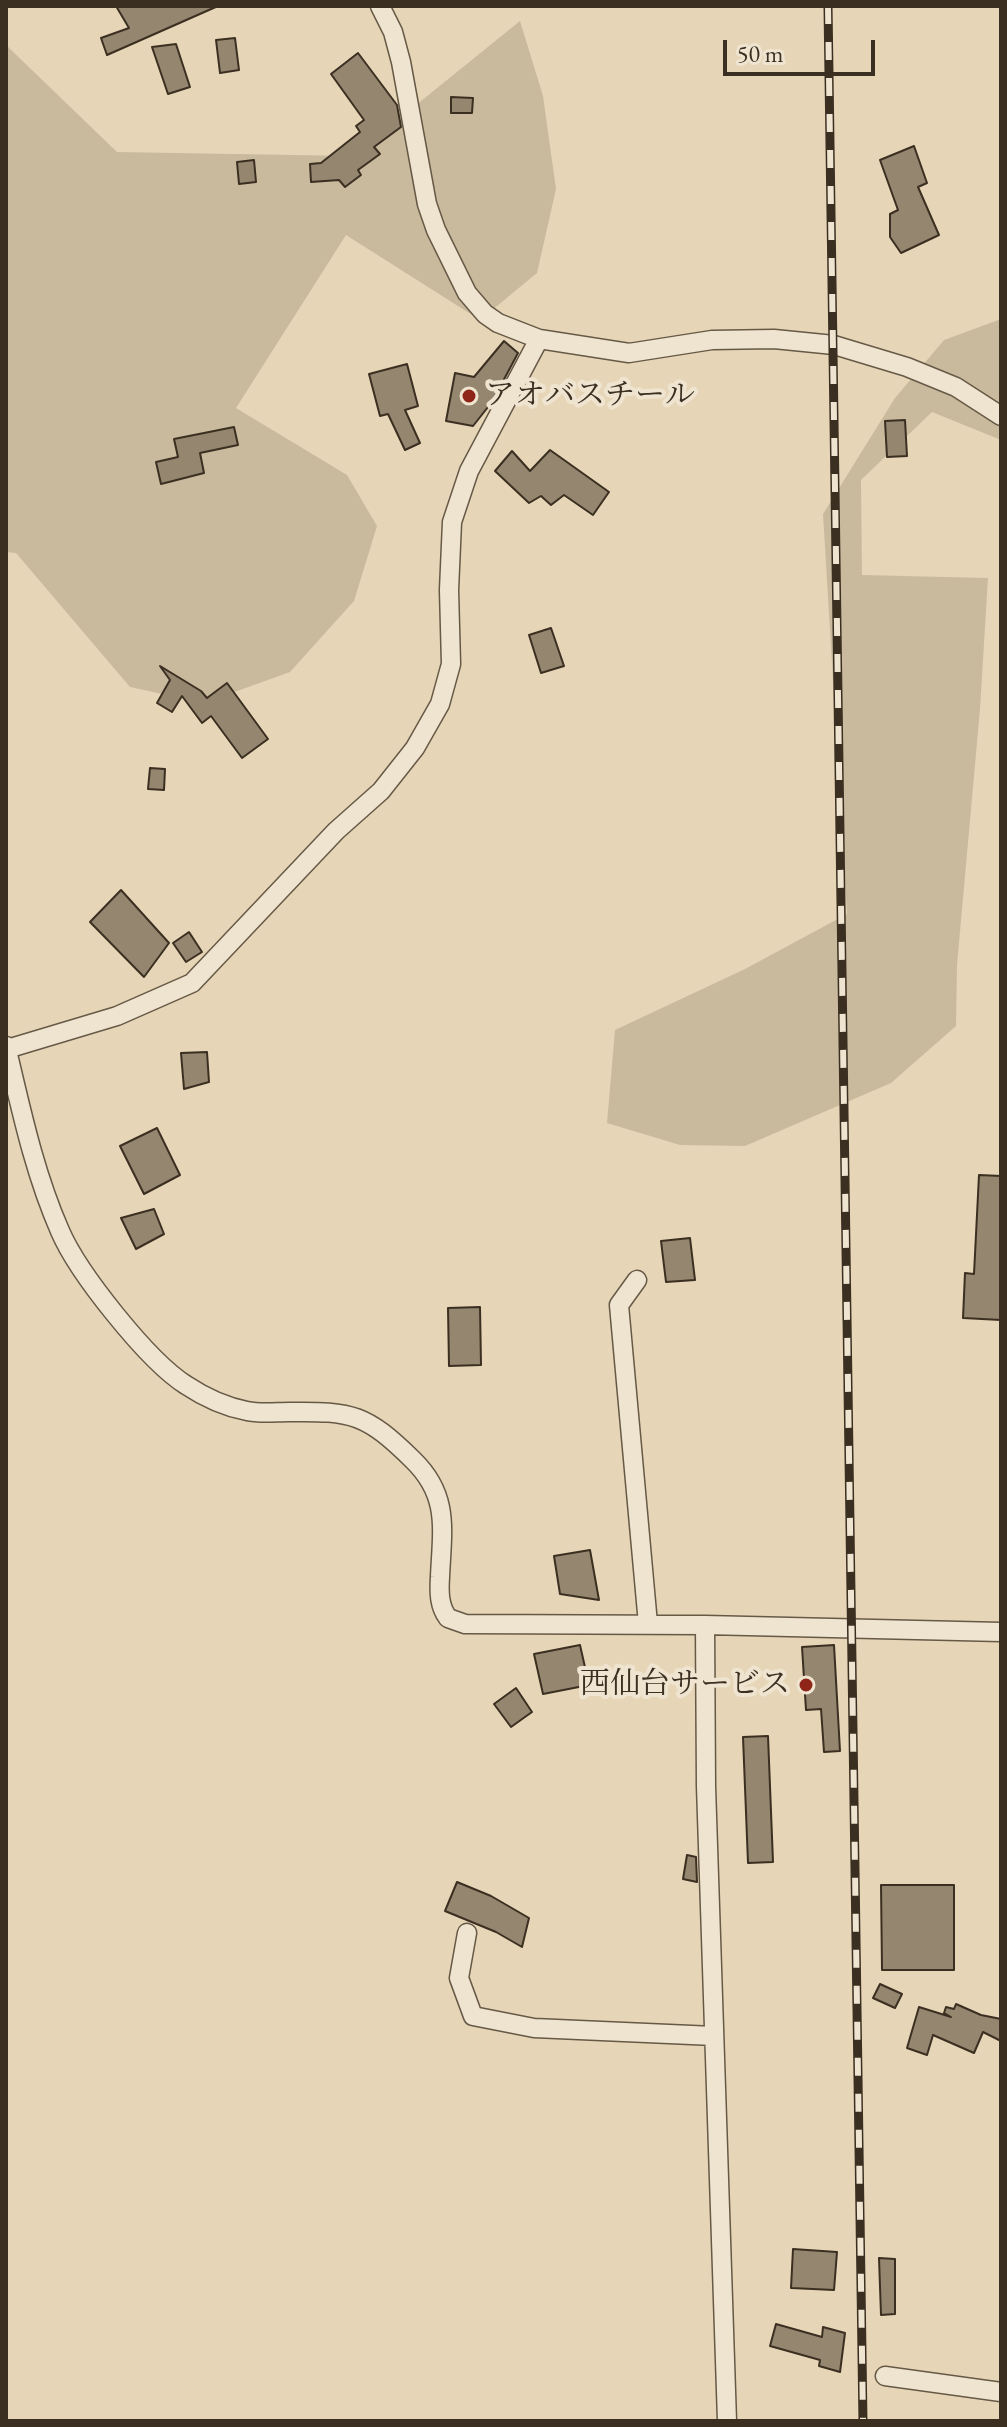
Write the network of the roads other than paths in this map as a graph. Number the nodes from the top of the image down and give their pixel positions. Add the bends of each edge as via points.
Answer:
1 (380, 6) edge
2 (539, 339) junction
3 (1001, 416) edge
4 (6, 1047) edge
5 (637, 1280) dead end
6 (648, 1624) junction
7 (705, 1625) junction
8 (1001, 1632) edge
9 (467, 1933) dead end
10 (714, 2036) junction
11 (885, 2376) dead end
12 (1001, 2392) edge
13 (727, 2421) edge

1 - 2 street via 401,62 427,204 445,250 462,285 485,314
2 - 3 street via 629,353 712,340 834,345 956,387
2 - 4 street via 469,471 452,522 451,664 440,704 415,748 381,791 336,831 192,983 117,1016
4 - 6 street via 38,1176 62,1236 108,1303 163,1367 223,1404 252,1412 332,1411 355,1416 391,1439 435,1487 442,1507 440,1590 448,1618 465,1624
5 - 6 street via 619,1305
6 - 7 street
7 - 8 street
7 - 10 street
9 - 10 street via 459,1978 473,2016 534,2028
10 - 13 street
11 - 12 street

